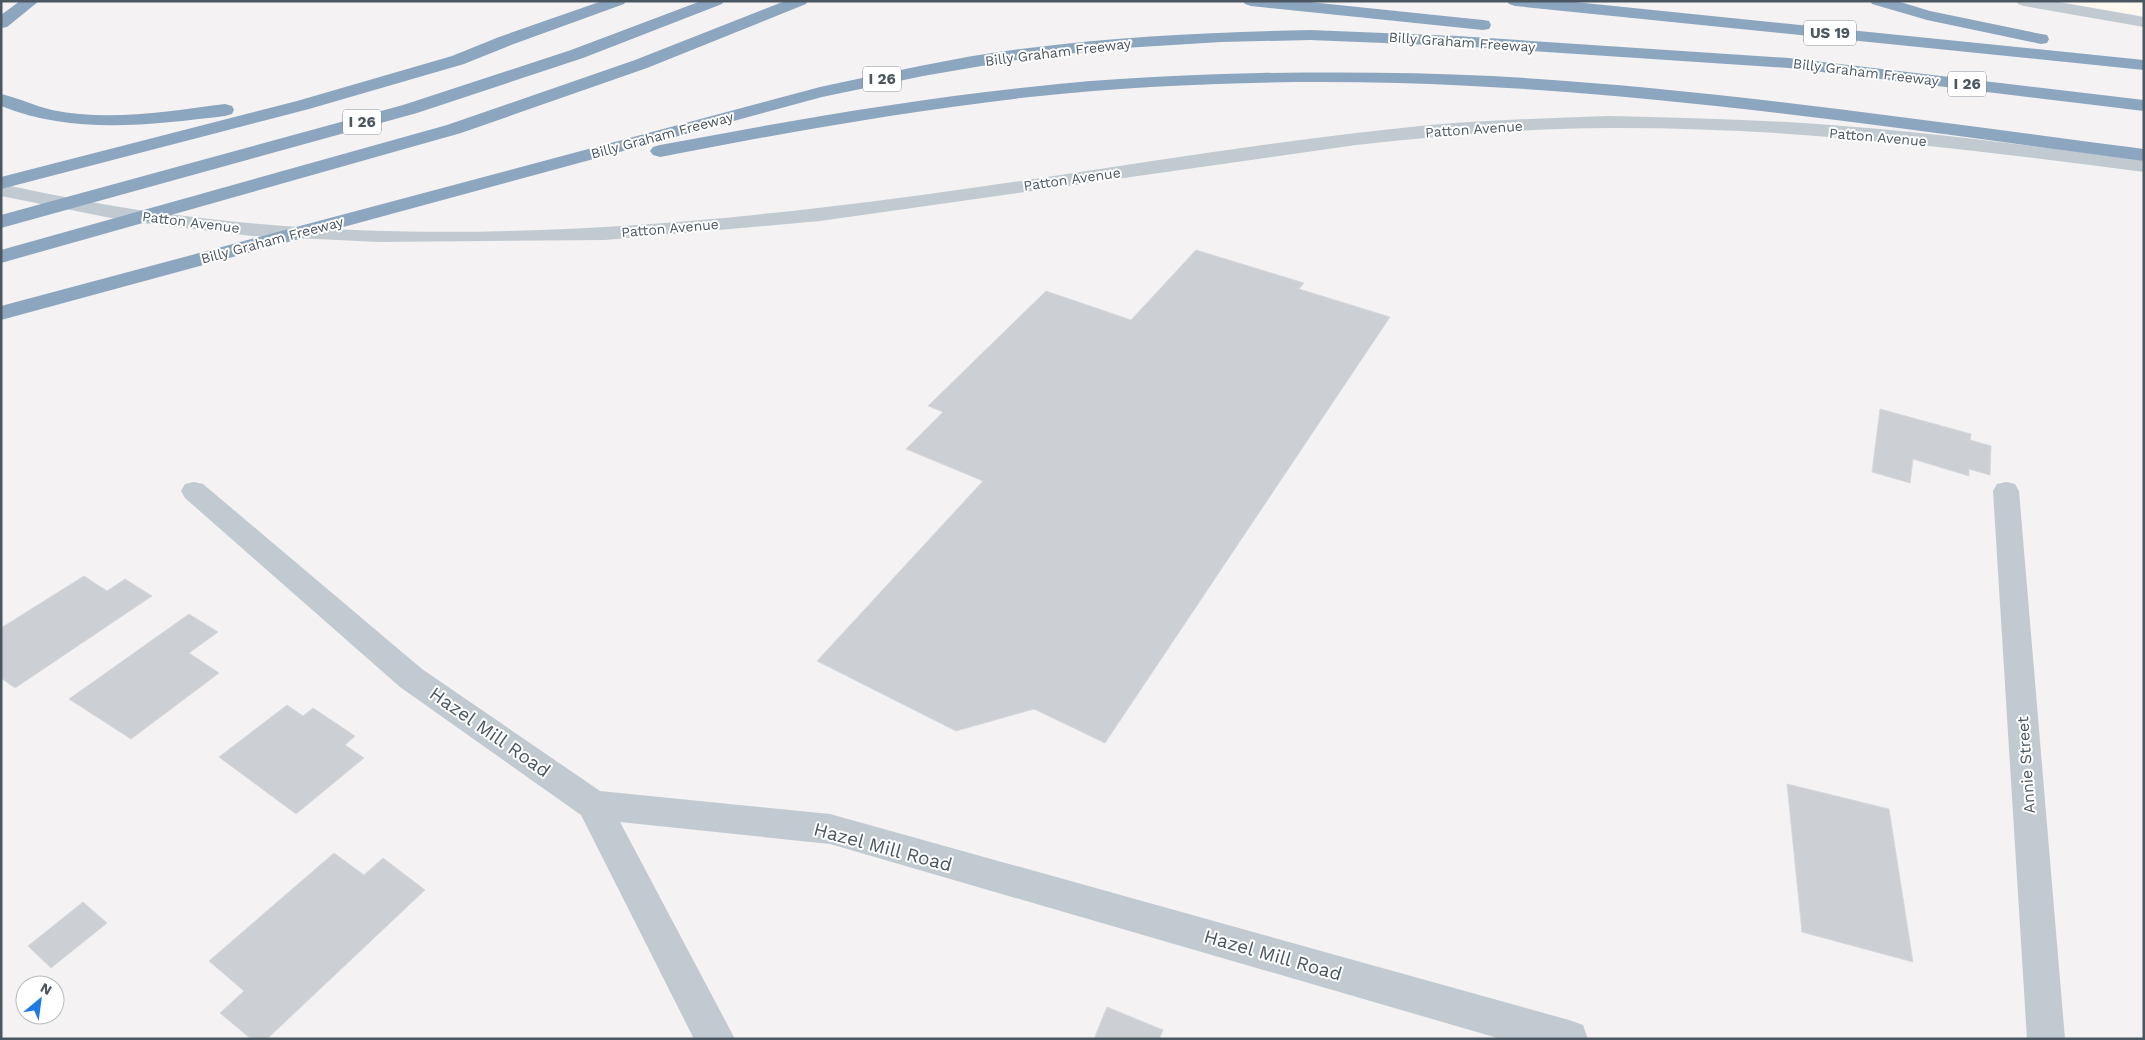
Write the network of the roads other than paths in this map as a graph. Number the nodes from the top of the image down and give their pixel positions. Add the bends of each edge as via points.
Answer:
1 (32, 1) edge
2 (618, 1) edge
3 (716, 1) edge
4 (800, 1) edge
5 (1251, 1) edge
6 (1515, 1) edge
7 (1878, 1) edge
8 (2024, 1) edge
9 (2144, 22) edge
10 (1, 23) edge
11 (505, 41) junction
12 (2144, 56) edge
13 (1789, 62) junction
14 (2144, 65) edge
15 (1, 99) edge
16 (2144, 106) edge
17 (2144, 155) edge
18 (562, 162) junction
19 (2144, 166) edge
20 (1, 183) edge
21 (1, 190) edge
22 (1, 222) edge
23 (1, 257) edge
24 (1, 313) edge
25 (194, 490) dead end
26 (2006, 490) dead end
27 (593, 805) junction
28 (716, 1039) edge
29 (1569, 1039) edge
30 (2046, 1039) edge

1 - 10 highway
2 - 11 highway
3 - 22 highway, I 26 via 577,54 410,109
4 - 23 highway via 641,64 454,129
5 - 13 highway, US 19
6 - 14 highway, US 19
7 - 12 highway via 2017,34
8 - 9 street
11 - 15 highway via 447,53 366,78 272,101 178,116 86,119 51,115
11 - 20 highway via 458,60 302,105
13 - 16 highway, Billy Graham Freeway / I 26
13 - 18 highway, Billy Graham Freeway / I 26 via 1310,35 1124,43 1028,53 830,90
17 - 18 highway via 1643,94 1477,81 1319,78 1169,82 1034,92 860,114 620,160
18 - 24 highway, Billy Graham Freeway / I 26
19 - 21 street, Patton Avenue via 1763,126 1576,123 1432,131 827,214 634,232 539,235 402,236 272,231 127,215
25 - 27 street, Hazel Mill Road via 411,678
26 - 30 street, Annie Street
27 - 28 street
27 - 29 street, Hazel Mill Road via 830,829

